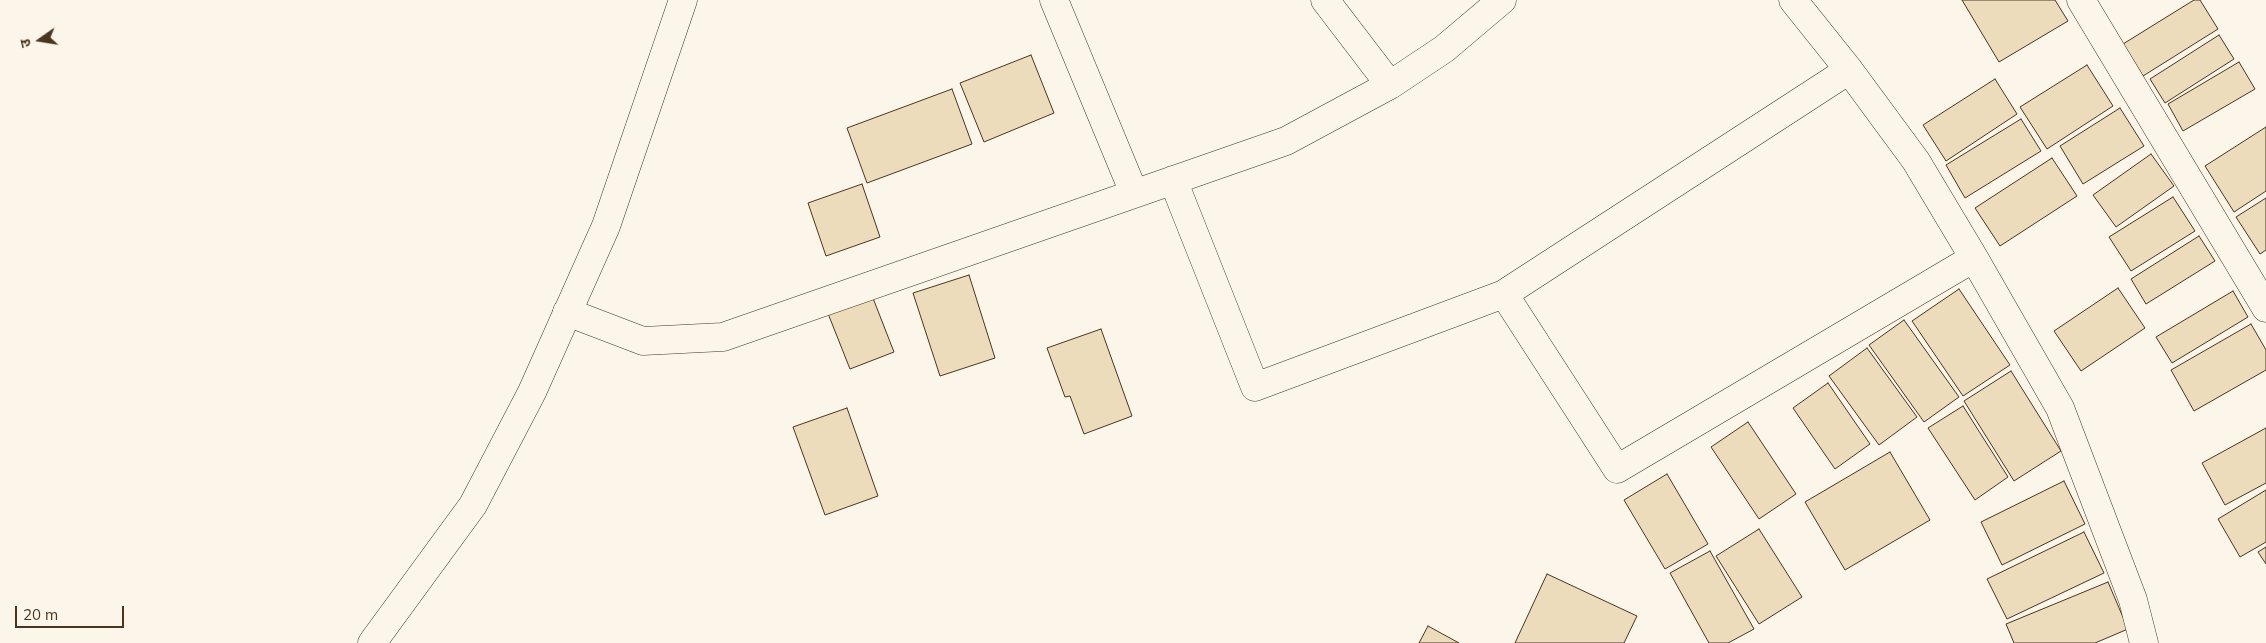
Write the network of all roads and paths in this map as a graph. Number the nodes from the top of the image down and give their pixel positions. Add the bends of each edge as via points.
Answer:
1 (682, 0) edge
2 (1054, 0) edge
3 (1325, 0) edge
4 (1502, 0) edge
5 (1793, 0) edge
6 (2081, 0) edge
7 (1849, 70) junction
8 (1390, 85) junction
9 (1174, 180) junction
10 (1134, 193) junction
11 (1974, 258) junction
12 (1504, 294) junction
13 (2266, 308) edge
14 (567, 312) junction
15 (372, 643) edge
16 (2144, 643) edge

1 - 14 street via 606,226
2 - 10 street
3 - 8 street
4 - 8 street via 1444,48
5 - 7 street
6 - 13 street
7 - 11 street via 1916,161
7 - 12 street
8 - 9 street via 1286,141
9 - 10 street
9 - 12 street via 1255,387
10 - 14 street via 723,337 643,341
11 - 12 street via 1617,469
11 - 16 street via 2060,408 2133,600
14 - 15 street via 532,392 473,505

